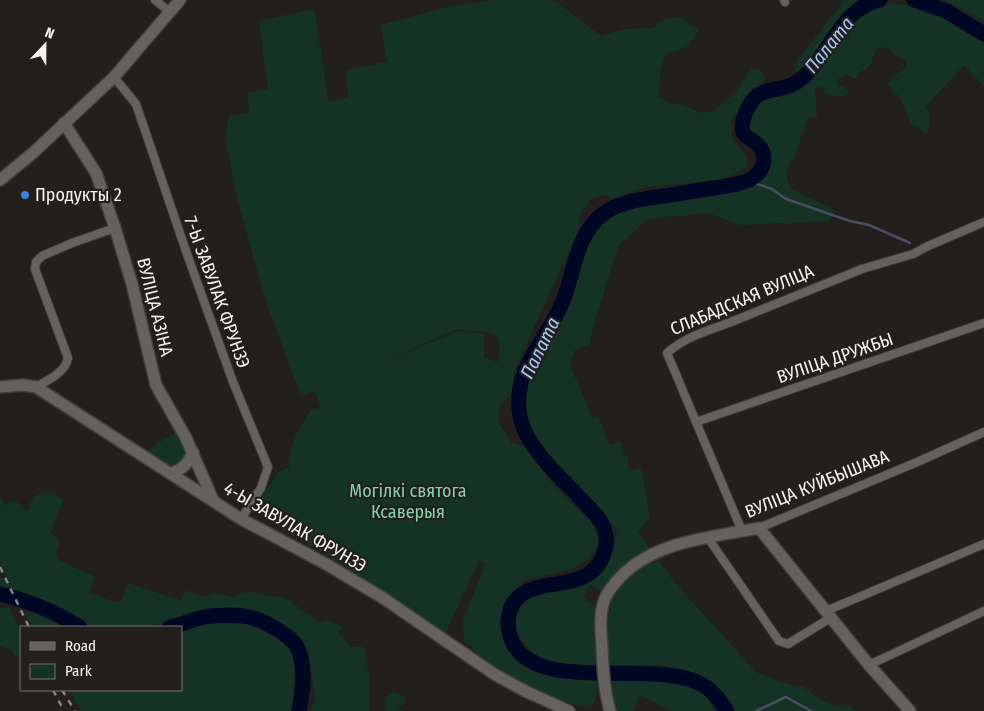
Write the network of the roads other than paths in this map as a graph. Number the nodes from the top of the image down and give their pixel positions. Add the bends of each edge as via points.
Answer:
1 (155, 0) edge
2 (180, 0) edge
3 (170, 12) junction
4 (114, 76) junction
5 (64, 123) junction
6 (0, 180) edge
7 (984, 222) edge
8 (115, 228) junction
9 (984, 323) edge
10 (0, 387) edge
11 (36, 388) junction
12 (696, 422) junction
13 (984, 432) edge
14 (193, 452) junction
15 (171, 473) junction
16 (213, 500) junction
17 (241, 519) junction
18 (759, 528) junction
19 (742, 531) junction
20 (708, 538) junction
21 (984, 544) edge
22 (984, 611) edge
23 (829, 614) junction
24 (869, 665) junction
25 (570, 711) edge
26 (610, 711) edge
27 (910, 711) edge

1 - 3 street
2 - 3 street
3 - 4 street
4 - 5 street
4 - 17 street, 7-Ы ЗАВУЛАК ФРУНЗЭ via 136,104 233,382 268,467 261,488
5 - 6 street
5 - 8 street, ВУЛІЦА АЗІНА via 96,173
7 - 12 street, СЛАБАДСКАЯ ВУЛІЦА via 913,254 862,269 678,343 667,353
8 - 11 street via 72,242 36,262 35,269 68,358 62,370
8 - 14 street, ВУЛІЦА АЗІНА via 156,385
9 - 12 street, ВУЛІЦА ДРУЖБЫ
10 - 11 street, 4-Ы ЗАВУЛАК ФРУНЗЭ via 23,385
11 - 15 street, 4-Ы ЗАВУЛАК ФРУНЗЭ
12 - 19 street, СЛАБАДСКАЯ ВУЛІЦА
13 - 18 street, ВУЛІЦА КУЙБЫШАВА
14 - 15 street via 185,467
14 - 16 street, ВУЛІЦА АЗІНА
15 - 16 street, 4-Ы ЗАВУЛАК ФРУНЗЭ
16 - 17 street, 4-Ы ЗАВУЛАК ФРУНЗЭ
17 - 25 street, 4-Ы ЗАВУЛАК ФРУНЗЭ via 383,598 494,674
18 - 19 street, ВУЛІЦА КУЙБЫШАВА
18 - 23 street
19 - 20 street, ВУЛІЦА КУЙБЫШАВА
20 - 23 street via 779,641 788,644
20 - 26 street, ВУЛІЦА КУЙБЫШАВА via 653,552 621,575 608,590 600,620 605,690
21 - 23 street
22 - 24 street
23 - 24 street
24 - 27 street

